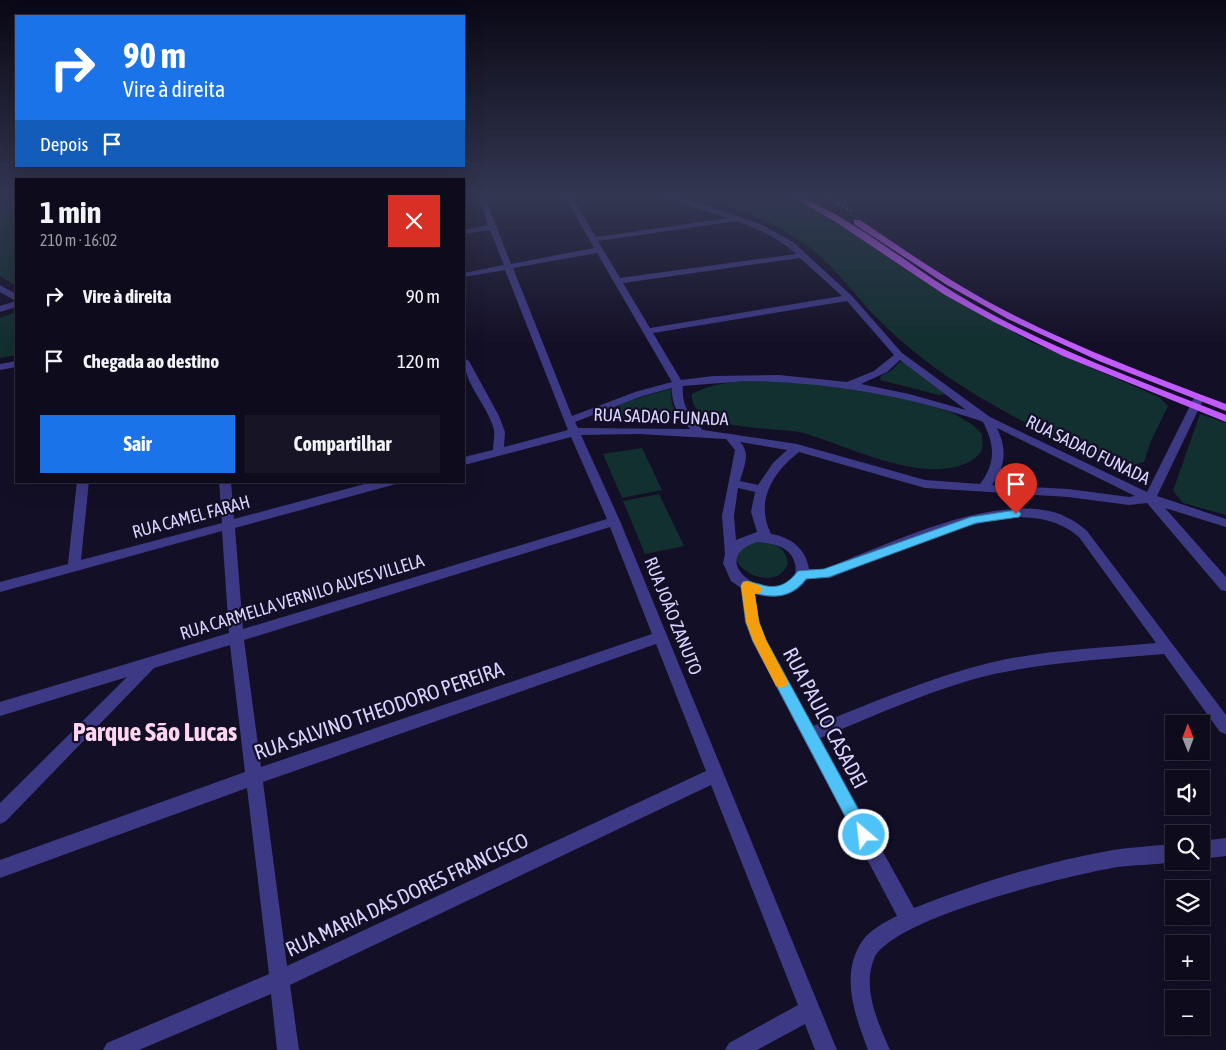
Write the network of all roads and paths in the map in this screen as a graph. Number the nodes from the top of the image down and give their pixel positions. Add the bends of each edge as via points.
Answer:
1 (500, 246) edge
2 (596, 246) edge
3 (792, 246) edge
4 (878, 246) edge
5 (893, 246) edge
6 (599, 250) junction
7 (804, 255) junction
8 (508, 266) junction
9 (465, 274) edge
10 (617, 281) junction
11 (0, 288) edge
12 (15, 297) edge
13 (849, 298) junction
14 (15, 304) edge
15 (0, 309) edge
16 (15, 310) edge
17 (0, 315) edge
18 (647, 331) junction
19 (899, 354) junction
20 (465, 363) edge
21 (15, 364) edge
22 (0, 367) edge
23 (678, 383) junction
24 (850, 384) junction
25 (1196, 402) junction
26 (1226, 408) edge
27 (1226, 419) edge
28 (987, 420) junction
29 (572, 427) junction
30 (700, 432) junction
31 (729, 436) junction
32 (797, 448) junction
33 (498, 452) junction
34 (465, 461) edge
35 (83, 483) edge
36 (225, 483) edge
37 (379, 483) edge
38 (733, 483) junction
39 (983, 488) junction
40 (762, 490) junction
41 (1150, 498) junction
42 (614, 521) junction
43 (1226, 523) edge
44 (229, 525) junction
45 (766, 537) junction
46 (731, 553) junction
47 (74, 567) junction
48 (803, 574) junction
49 (747, 586) junction
50 (1226, 586) edge
51 (0, 587) edge
52 (236, 637) junction
53 (660, 637) junction
54 (1168, 648) junction
55 (150, 663) junction
56 (0, 709) edge
57 (1226, 727) edge
58 (810, 735) junction
59 (715, 776) junction
60 (254, 777) junction
61 (0, 815) edge
62 (1226, 847) edge
63 (1210, 849) edge
64 (1165, 854) edge
65 (0, 869) edge
66 (908, 919) junction
67 (279, 980) junction
68 (810, 1010) junction
69 (114, 1050) edge
70 (288, 1050) edge
71 (736, 1050) edge
72 (826, 1050) edge
73 (879, 1050) edge

1 - 8 street, RUA JOÃO ZANUTO
2 - 6 street
3 - 7 street
4 - 25 main road via 948,293 1066,354
5 - 25 main road via 1001,312
6 - 8 street
6 - 10 street
7 - 10 street
7 - 13 street
8 - 9 street
8 - 29 street, RUA JOÃO ZANUTO
10 - 18 street
11 - 12 street
13 - 18 street
13 - 19 street
14 - 15 street
16 - 17 street
18 - 23 street
19 - 24 street via 881,372
19 - 28 street
20 - 33 street via 500,432
21 - 22 street
23 - 24 street, RUA SADAO FUNADA via 760,377
23 - 29 street, RUA SADAO FUNADA via 636,396
23 - 30 street via 680,408
24 - 28 street, RUA SADAO FUNADA via 917,399
25 - 26 main road
25 - 27 main road
25 - 41 street
28 - 39 street via 994,432 1000,456 992,478
28 - 41 street, RUA SADAO FUNADA
29 - 30 street, RUA SADAO FUNADA
29 - 33 street
29 - 42 street, RUA JOÃO ZANUTO
30 - 31 street, RUA SADAO FUNADA
31 - 32 street, RUA SADAO FUNADA
31 - 38 street via 741,449
32 - 39 street, RUA SADAO FUNADA via 925,484
32 - 40 street via 775,466
33 - 34 street
35 - 47 street
36 - 44 street
37 - 44 street, RUA CAMEL FARAH
38 - 40 street
38 - 46 street via 728,516
39 - 41 street, RUA SADAO FUNADA via 1068,493 1129,501
40 - 45 street via 757,515
41 - 43 street
41 - 50 street
42 - 52 street, RUA CARMELLA VERNILO ALVES VILLELA
42 - 53 street, RUA JOÃO ZANUTO
44 - 47 street, RUA CAMEL FARAH
44 - 52 street
45 - 46 street via 740,542
45 - 48 street via 784,542 798,553 804,567
46 - 49 street via 730,567
47 - 51 street, RUA CAMEL FARAH
48 - 49 street via 785,590 766,592
48 - 54 street via 825,574 975,520 1011,514 1044,514 1083,534
49 - 58 street, RUA PAULO CASADEI via 752,622 760,641
52 - 55 street, RUA CARMELLA VERNILO ALVES VILLELA
52 - 60 street
53 - 59 street, RUA JOÃO ZANUTO
53 - 60 street, RUA SALVINO THEODORO PEREIRA
54 - 57 street
54 - 58 street via 1047,659 972,674
55 - 56 street, RUA CARMELLA VERNILO ALVES VILLELA
55 - 61 street
58 - 66 street, RUA PAULO CASADEI
59 - 67 street, RUA MARIA DAS DORES FRANCISCO
59 - 68 street, RUA JOÃO ZANUTO
60 - 65 street, RUA SALVINO THEODORO PEREIRA
60 - 67 street
62 - 63 street
64 - 66 street via 1112,859 1010,884
66 - 73 street via 878,936 861,965 862,1006
67 - 69 street, RUA MARIA DAS DORES FRANCISCO
67 - 70 street
68 - 71 street
68 - 72 street, RUA JOÃO ZANUTO

